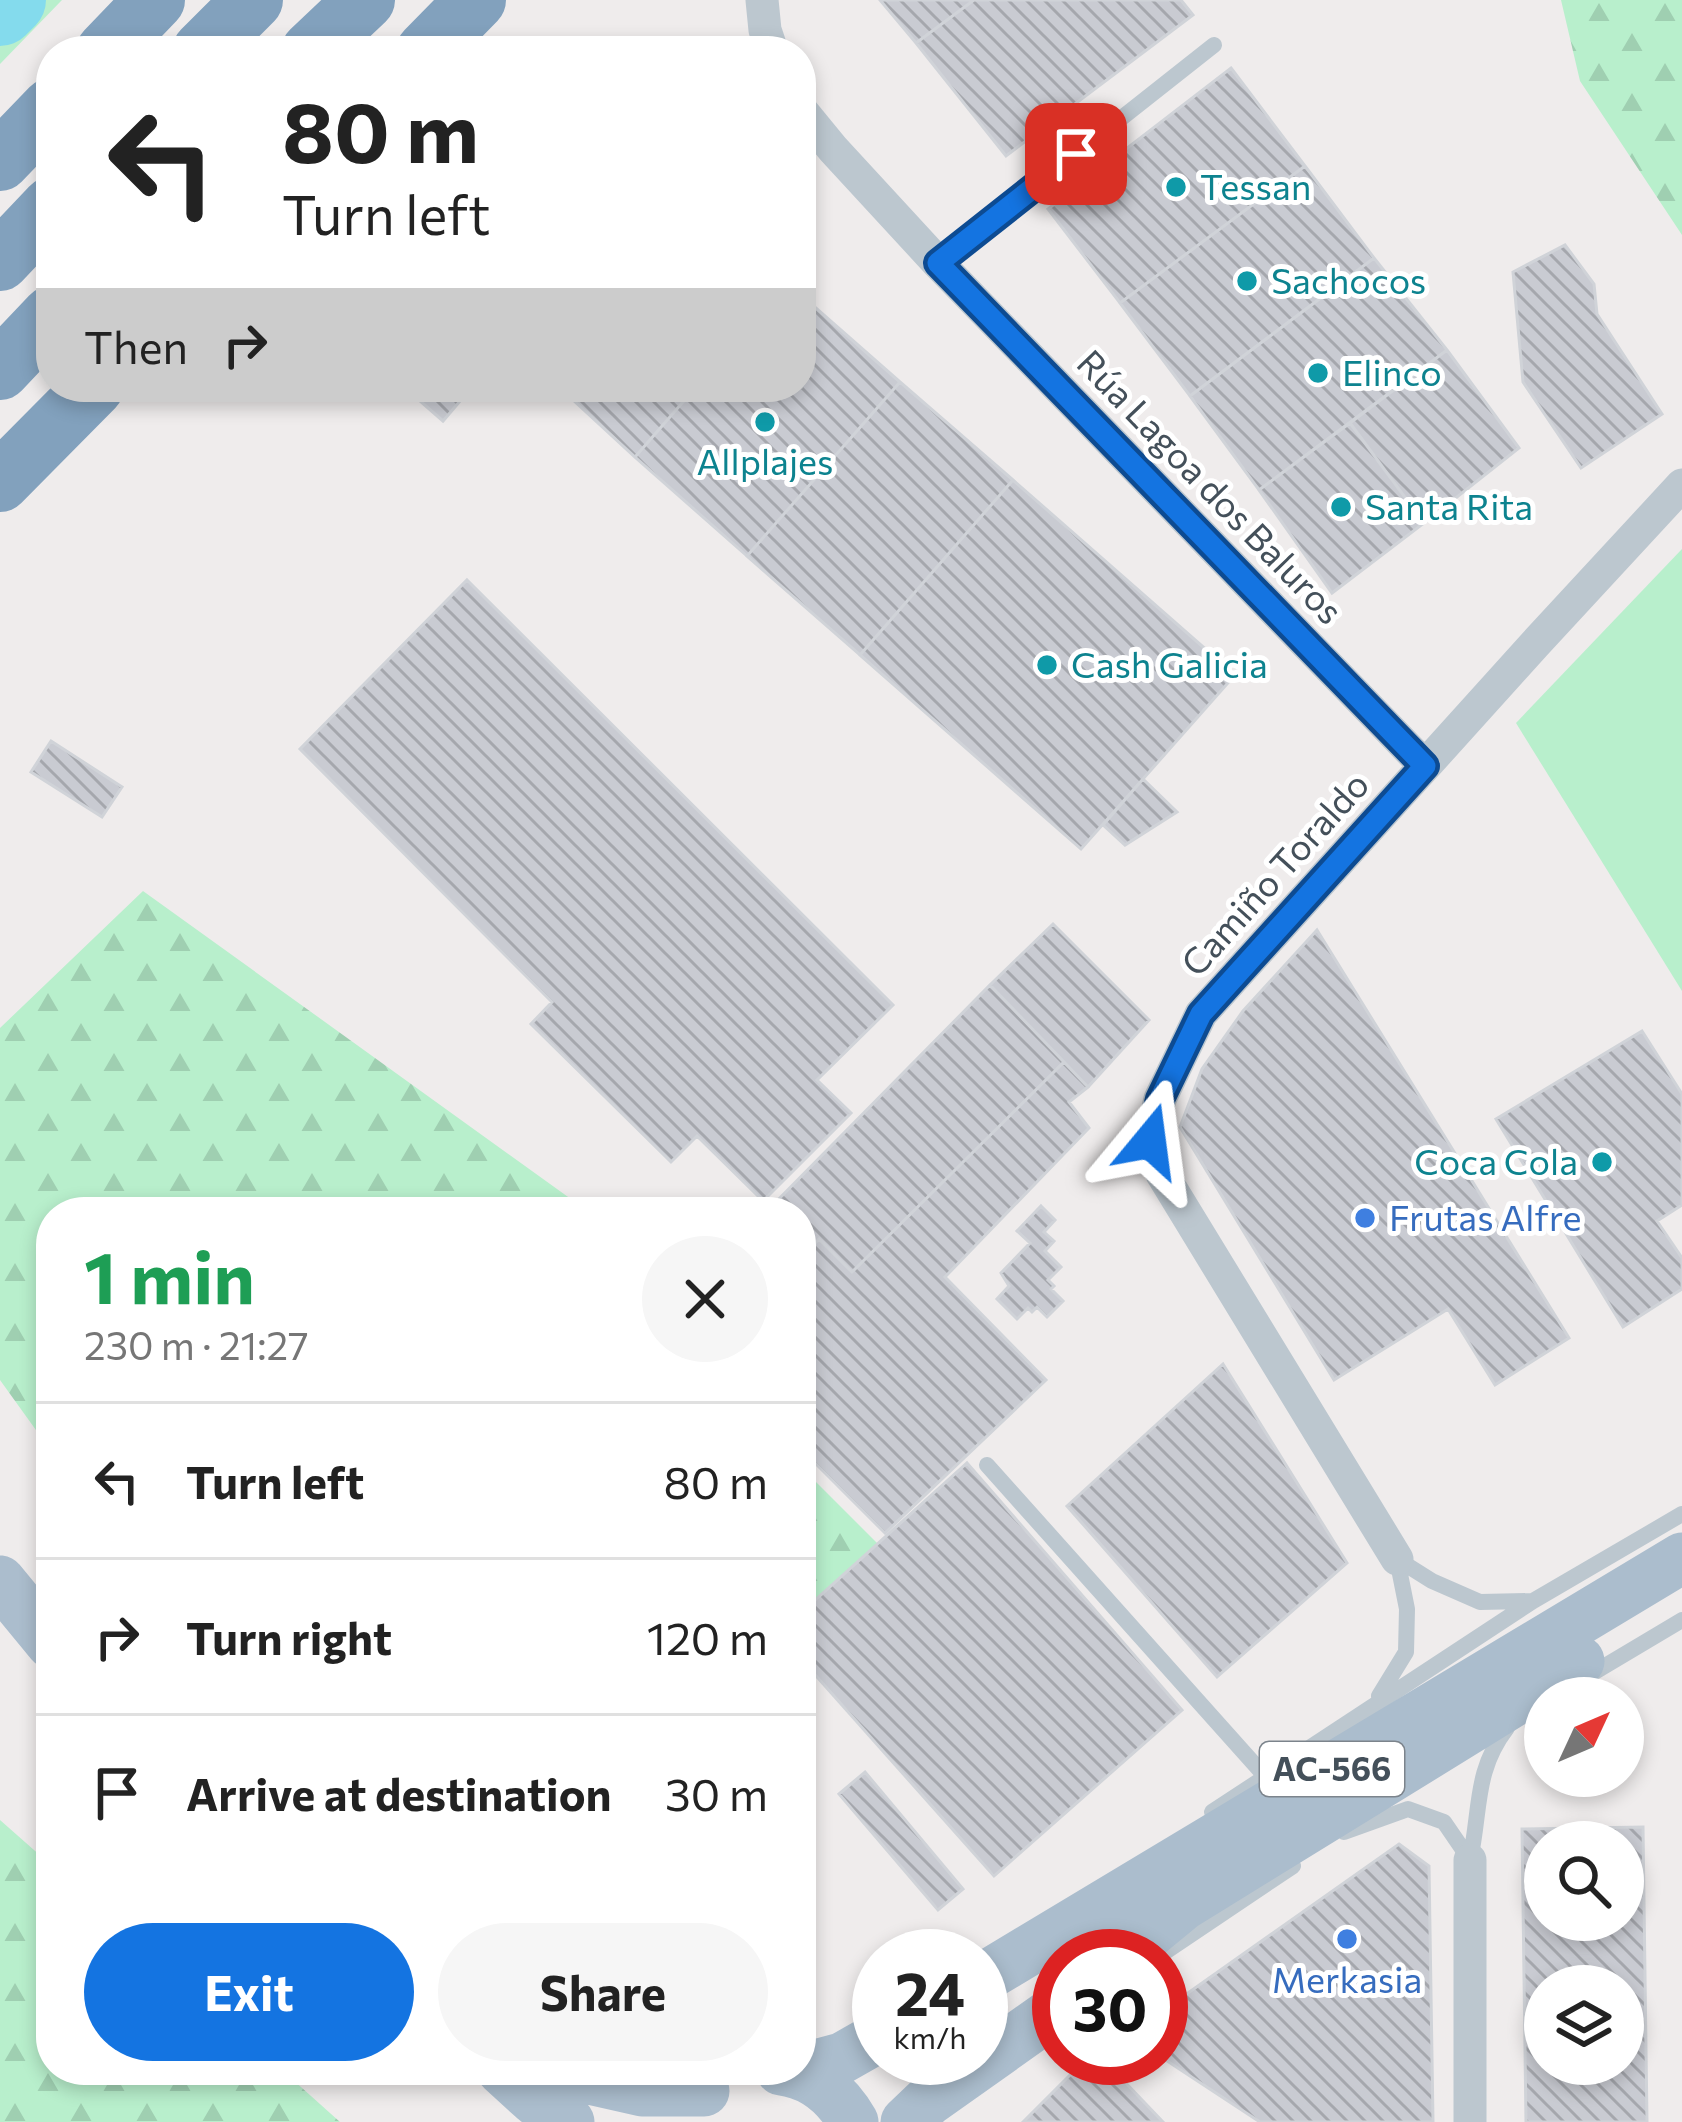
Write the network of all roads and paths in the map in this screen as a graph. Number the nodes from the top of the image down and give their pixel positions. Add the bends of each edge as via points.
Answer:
1 (155, 0) edge
2 (253, 0) edge
3 (365, 0) edge
4 (476, 0) edge
5 (762, 0) edge
6 (120, 36) edge
7 (217, 36) edge
8 (327, 36) edge
9 (441, 36) edge
10 (767, 36) edge
11 (1214, 45) dead end
12 (36, 124) edge
13 (816, 129) edge
14 (0, 161) edge
15 (36, 224) edge
16 (0, 261) edge
17 (938, 263) junction
18 (36, 332) edge
19 (0, 370) edge
20 (79, 402) edge
21 (0, 482) edge
22 (1682, 485) edge
23 (1425, 766) junction
24 (987, 1466) dead end
25 (1682, 1514) edge
26 (1682, 1558) edge
27 (1397, 1559) junction
28 (0, 1581) edge
29 (1682, 1598) edge
30 (1533, 1601) junction
31 (1682, 1619) edge
32 (36, 1625) edge
33 (1586, 1677) edge
34 (1373, 1704) junction
35 (1524, 1715) edge
36 (1512, 1722) junction
37 (1456, 1759) dead end
38 (1264, 1776) junction
39 (1400, 1795) dead end
40 (1193, 1824) dead end
41 (1344, 1832) junction
42 (1326, 1844) dead end
43 (1307, 1857) dead end
44 (1140, 1860) dead end
45 (1470, 1860) junction
46 (1058, 1929) edge
47 (1068, 1929) edge
48 (1154, 1929) edge
49 (1188, 1937) edge
50 (1032, 2027) edge
51 (852, 2052) edge
52 (816, 2065) edge
53 (816, 2081) edge
54 (518, 2085) edge
55 (615, 2085) edge
56 (720, 2085) edge
57 (693, 2107) edge
58 (569, 2122) edge
59 (854, 2122) edge
60 (906, 2122) edge
61 (1470, 2122) edge

1 - 6 highway
2 - 7 highway
3 - 8 highway
4 - 9 highway
5 - 10 street
11 - 17 lane
12 - 14 highway
13 - 17 street, Rúa Lagoa dos Baluros
15 - 16 highway
17 - 23 street, Rúa Lagoa dos Baluros
18 - 19 highway
20 - 21 highway
22 - 23 street, Camiño Toraldo
23 - 27 street, Camiño Toraldo via 1201,1014 1160,1099 1150,1141 1162,1174
24 - 38 lane
25 - 30 lane
26 - 47 main road, AC-566
27 - 30 lane, Camiño Toraldo via 1480,1602
27 - 34 lane, Camiño Toraldo via 1406,1652
28 - 32 main road
29 - 48 main road, AC-566
30 - 34 lane
31 - 33 lane
34 - 38 lane
35 - 36 lane
36 - 37 lane
36 - 45 lane via 1481,1776
38 - 40 lane
39 - 41 lane
41 - 42 lane
41 - 45 lane via 1408,1809 1444,1822
43 - 49 lane
44 - 46 lane
45 - 61 street
50 - 60 main road
51 - 52 main road
53 - 59 main road
54 - 58 main road
55 - 57 main road
56 - 57 main road

